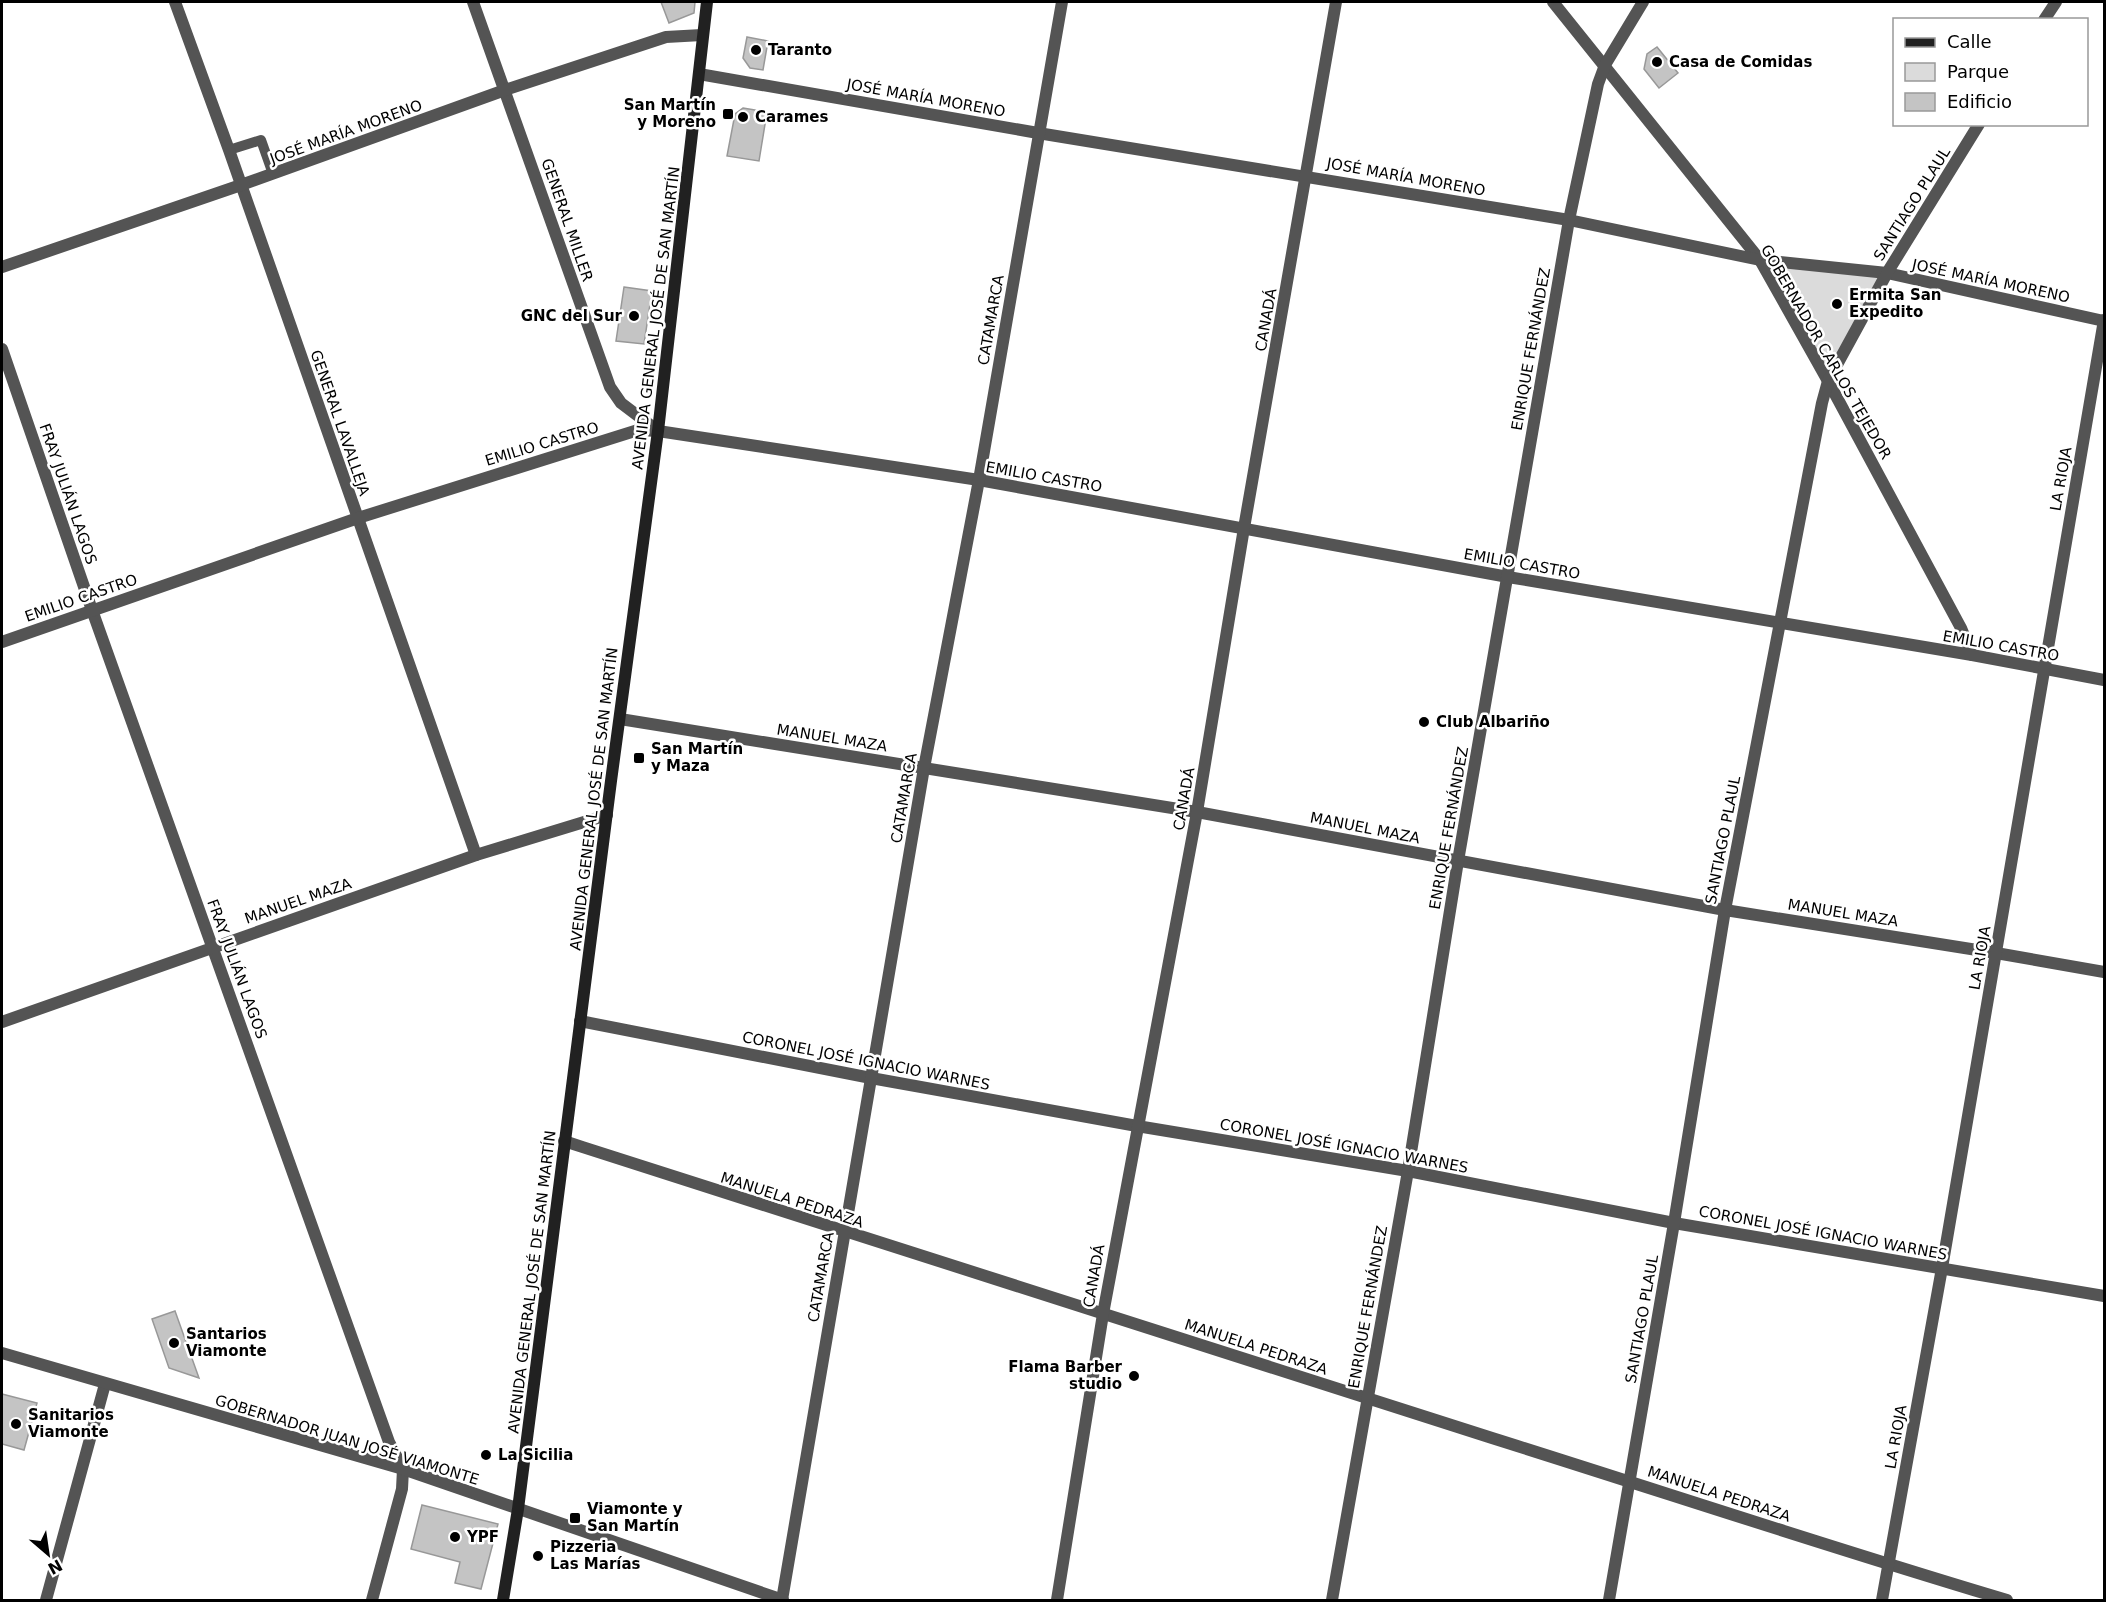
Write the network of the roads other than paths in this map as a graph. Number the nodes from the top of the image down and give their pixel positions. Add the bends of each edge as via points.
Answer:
1 (175, 2) edge
2 (473, 2) edge
3 (707, 2) edge
4 (1062, 2) edge
5 (1335, 2) edge
6 (1553, 2) edge
7 (1643, 2) edge
8 (2056, 2) edge
9 (2045, 18) edge
10 (702, 35) junction
11 (1605, 64) junction
12 (699, 74) junction
13 (505, 90) junction
14 (1978, 126) edge
15 (1038, 133) junction
16 (229, 150) junction
17 (273, 174) junction
18 (1306, 176) junction
19 (241, 185) junction
20 (1569, 220) junction
21 (1760, 260) junction
22 (2, 267) edge
23 (1887, 273) junction
24 (2104, 321) edge
25 (2, 349) edge
26 (1828, 381) junction
27 (658, 431) junction
28 (979, 480) junction
29 (358, 518) junction
30 (1244, 528) junction
31 (1508, 577) junction
32 (92, 610) junction
33 (1780, 624) junction
34 (2, 642) edge
35 (1972, 655) junction
36 (2044, 669) junction
37 (2104, 680) edge
38 (620, 719) junction
39 (924, 768) junction
40 (1197, 812) junction
41 (607, 815) junction
42 (476, 855) junction
43 (1458, 861) junction
44 (1725, 910) junction
45 (213, 946) junction
46 (1996, 953) junction
47 (2104, 972) edge
48 (580, 1021) junction
49 (2, 1022) edge
50 (871, 1078) junction
51 (1137, 1126) junction
52 (564, 1142) junction
53 (1408, 1171) junction
54 (1674, 1223) junction
55 (844, 1233) junction
56 (1942, 1268) junction
57 (2104, 1296) edge
58 (1103, 1314) junction
59 (2, 1353) edge
60 (105, 1384) junction
61 (1367, 1398) junction
62 (403, 1469) junction
63 (1629, 1481) junction
64 (518, 1509) junction
65 (1888, 1565) junction
66 (46, 1600) edge
67 (372, 1600) edge
68 (503, 1600) edge
69 (782, 1600) edge
70 (1057, 1600) edge
71 (1332, 1600) edge
72 (1609, 1600) edge
73 (1882, 1600) edge
74 (2007, 1600) edge

1 - 16 street, GENERAL LAVALLEJA
2 - 13 street, GENERAL MILLER
3 - 10 main road, AVENIDA GENERAL JOSÉ DE SAN MARTÍN
4 - 15 street, CATAMARCA
5 - 18 street, CANADÁ
6 - 11 street, GOBERNADOR CARLOS TEJEDOR
7 - 11 street, ENRIQUE FERNÁNDEZ
8 - 9 street
10 - 12 main road, AVENIDA GENERAL JOSÉ DE SAN MARTÍN
10 - 13 street, JOSÉ MARÍA MORENO via 666,37
11 - 20 street, ENRIQUE FERNÁNDEZ
11 - 21 street, GOBERNADOR CARLOS TEJEDOR
12 - 15 street, JOSÉ MARÍA MORENO
12 - 27 main road, AVENIDA GENERAL JOSÉ DE SAN MARTÍN
13 - 17 street, JOSÉ MARÍA MORENO
13 - 27 street, GENERAL MILLER via 610,387 621,404
14 - 23 street, SANTIAGO PLAUL
15 - 18 street, JOSÉ MARÍA MORENO
15 - 28 street, CATAMARCA
16 - 17 lane via 261,140
16 - 19 street, GENERAL LAVALLEJA
17 - 19 street, JOSÉ MARÍA MORENO
18 - 20 street, JOSÉ MARÍA MORENO
18 - 30 street, CANADÁ
19 - 22 street, JOSÉ MARÍA MORENO
19 - 29 street, GENERAL LAVALLEJA
20 - 21 street, JOSÉ MARÍA MORENO
20 - 31 street, ENRIQUE FERNÁNDEZ
21 - 23 street, JOSÉ MARÍA MORENO
21 - 26 street, GOBERNADOR CARLOS TEJEDOR
23 - 24 street, JOSÉ MARÍA MORENO
23 - 26 street, SANTIAGO PLAUL
24 - 36 street, LA RIOJA
25 - 32 street, FRAY JULIÁN LAGOS
26 - 33 street, SANTIAGO PLAUL
26 - 35 street, GOBERNADOR CARLOS TEJEDOR
27 - 28 street, EMILIO CASTRO
27 - 29 street, EMILIO CASTRO via 638,430
27 - 38 main road, AVENIDA GENERAL JOSÉ DE SAN MARTÍN
28 - 30 street, EMILIO CASTRO
28 - 39 street, CATAMARCA
29 - 32 street, EMILIO CASTRO
29 - 42 street, GENERAL LAVALLEJA
30 - 31 street, EMILIO CASTRO
30 - 40 street, CANADÁ
31 - 33 street, EMILIO CASTRO
31 - 43 street, ENRIQUE FERNÁNDEZ
32 - 34 street, EMILIO CASTRO
32 - 45 street, FRAY JULIÁN LAGOS
33 - 35 street, EMILIO CASTRO
33 - 44 street, SANTIAGO PLAUL
35 - 36 street, EMILIO CASTRO
36 - 37 street, EMILIO CASTRO
36 - 46 street, LA RIOJA
38 - 39 street, MANUEL MAZA
38 - 41 main road, AVENIDA GENERAL JOSÉ DE SAN MARTÍN
39 - 40 street, MANUEL MAZA
39 - 50 street, CATAMARCA
40 - 43 street, MANUEL MAZA
40 - 51 street, CANADÁ
41 - 42 street, MANUEL MAZA
41 - 48 main road, AVENIDA GENERAL JOSÉ DE SAN MARTÍN
42 - 45 street, MANUEL MAZA
43 - 44 street, MANUEL MAZA
43 - 53 street, ENRIQUE FERNÁNDEZ
44 - 46 street, MANUEL MAZA
44 - 54 street, SANTIAGO PLAUL
45 - 49 street, MANUEL MAZA
45 - 62 street, FRAY JULIÁN LAGOS via 389,1442
46 - 47 street, MANUEL MAZA
46 - 56 street, LA RIOJA
48 - 50 street, CORONEL JOSÉ IGNACIO WARNES
48 - 52 main road, AVENIDA GENERAL JOSÉ DE SAN MARTÍN
50 - 51 street, CORONEL JOSÉ IGNACIO WARNES
50 - 55 street, CATAMARCA
51 - 53 street, CORONEL JOSÉ IGNACIO WARNES
51 - 58 street, CANADÁ
52 - 55 street, MANUELA PEDRAZA
52 - 64 main road, AVENIDA GENERAL JOSÉ DE SAN MARTÍN
53 - 54 street, CORONEL JOSÉ IGNACIO WARNES
53 - 61 street, ENRIQUE FERNÁNDEZ
54 - 56 street, CORONEL JOSÉ IGNACIO WARNES
54 - 63 street, SANTIAGO PLAUL
55 - 58 street, MANUELA PEDRAZA
55 - 69 street, CATAMARCA
56 - 57 street, CORONEL JOSÉ IGNACIO WARNES
56 - 65 street, LA RIOJA
58 - 61 street, MANUELA PEDRAZA
58 - 70 street, CANADÁ
59 - 60 street, GOBERNADOR JUAN JOSÉ VIAMONTE
60 - 62 street, GOBERNADOR JUAN JOSÉ VIAMONTE
60 - 66 street
61 - 63 street, MANUELA PEDRAZA
61 - 71 street, ENRIQUE FERNÁNDEZ
62 - 64 street, GOBERNADOR JUAN JOSÉ VIAMONTE
62 - 67 street via 398,1509
63 - 65 street, MANUELA PEDRAZA
63 - 72 street, SANTIAGO PLAUL
64 - 68 main road, AVENIDA GENERAL JOSÉ DE SAN MARTÍN
64 - 69 street, GOBERNADOR JUAN JOSÉ VIAMONTE
65 - 73 street, LA RIOJA
65 - 74 street, MANUELA PEDRAZA

